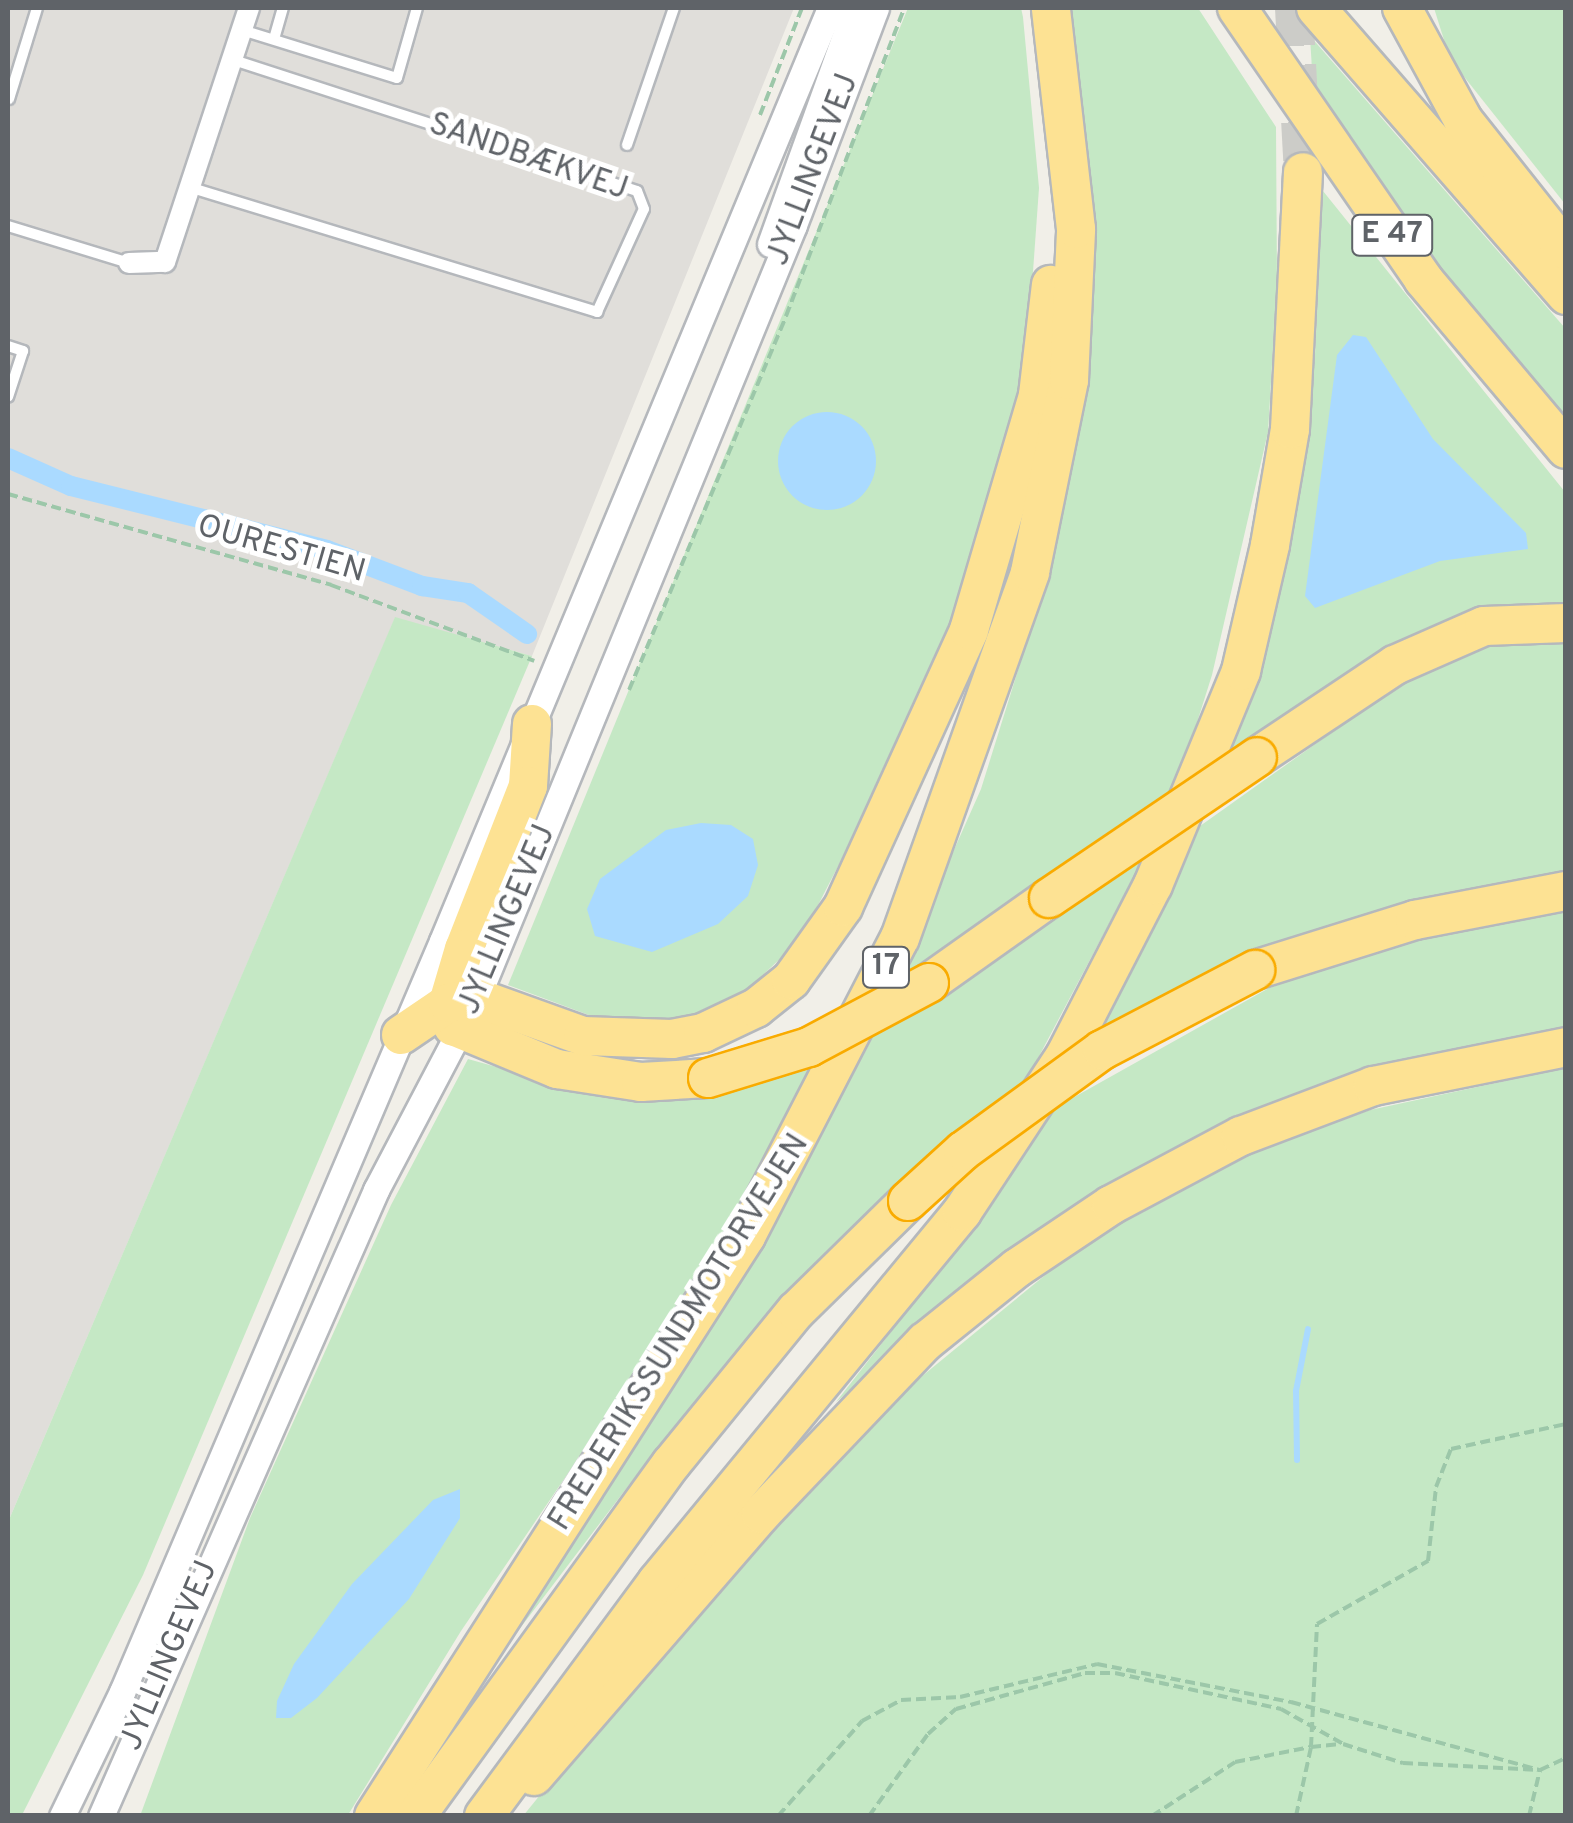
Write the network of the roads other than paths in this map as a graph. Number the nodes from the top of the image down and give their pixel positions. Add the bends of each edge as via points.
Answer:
1 (37, 8) edge
2 (249, 8) edge
3 (284, 8) edge
4 (416, 8) edge
5 (674, 8) edge
6 (830, 8) edge
7 (855, 8) edge
8 (876, 8) edge
9 (1048, 8) edge
10 (1237, 8) edge
11 (1316, 8) edge
12 (1402, 8) edge
13 (242, 30) junction
14 (274, 39) junction
15 (8, 50) edge
16 (22, 54) junction
17 (233, 60) junction
18 (9, 99) edge
19 (627, 146) dead end
20 (1303, 172) tunnel mouth
21 (192, 188) junction
22 (8, 226) edge
23 (1566, 250) edge
24 (129, 263) joint
25 (1566, 295) edge
26 (748, 337) junction
27 (8, 346) edge
28 (8, 397) edge
29 (1566, 449) edge
30 (1566, 623) edge
31 (532, 724) junction
32 (1566, 891) edge
33 (462, 1011) junction
34 (401, 1035) junction
35 (1566, 1047) edge
36 (116, 1706) junction
37 (62, 1816) edge
38 (81, 1816) edge
39 (102, 1816) edge
40 (374, 1816) edge
41 (416, 1816) edge
42 (484, 1816) edge
43 (500, 1816) edge

1 - 16 lane
2 - 13 street
3 - 14 lane
4 - 14 lane via 397,78
5 - 19 lane
6 - 31 street, JYLLINGEVEJ
7 - 26 street via 762,268
8 - 26 street, JYLLINGEVEJ
9 - 33 highway via 1054,189 1038,396 969,630 828,933 791,980 756,1008 703,1033 672,1039 583,1036
9 - 40 highway, FREDERIKSSUNDMOTORVEJEN / 17 via 1076,230 1069,380 1019,608 900,938 746,1236
10 - 29 highway, E 47 via 1423,279
11 - 25 highway, E 47
12 - 23 highway via 1463,120
13 - 14 lane
13 - 17 street
15 - 16 lane
16 - 18 lane
17 - 21 street
17 - 21 lane, SANDBÆKVEJ via 638,191 644,209 597,312
20 - 42 highway via 1290,429 1270,545 1241,671 1154,885 1066,1054 962,1212 656,1582
21 - 24 street via 165,262
22 - 24 lane
26 - 33 street, JYLLINGEVEJ
27 - 28 lane via 23,351
30 - 33 highway, bridge via 1484,626 1395,665 928,982 809,1047 708,1078 641,1082 558,1069
31 - 33 highway via 528,786
31 - 34 street, JYLLINGEVEJ
32 - 41 highway, FREDERIKSSUNDMOTORVEJEN, bridge via 1415,920 1255,970 1102,1050 963,1151 796,1311 671,1464
33 - 34 highway
33 - 39 street, JYLLINGEVEJ via 360,1226
34 - 36 street, JYLLINGEVEJ
35 - 43 highway via 1374,1086 1241,1136 1110,1204 1017,1268 926,1342 762,1514
36 - 37 street, JYLLINGEVEJ
36 - 38 street

